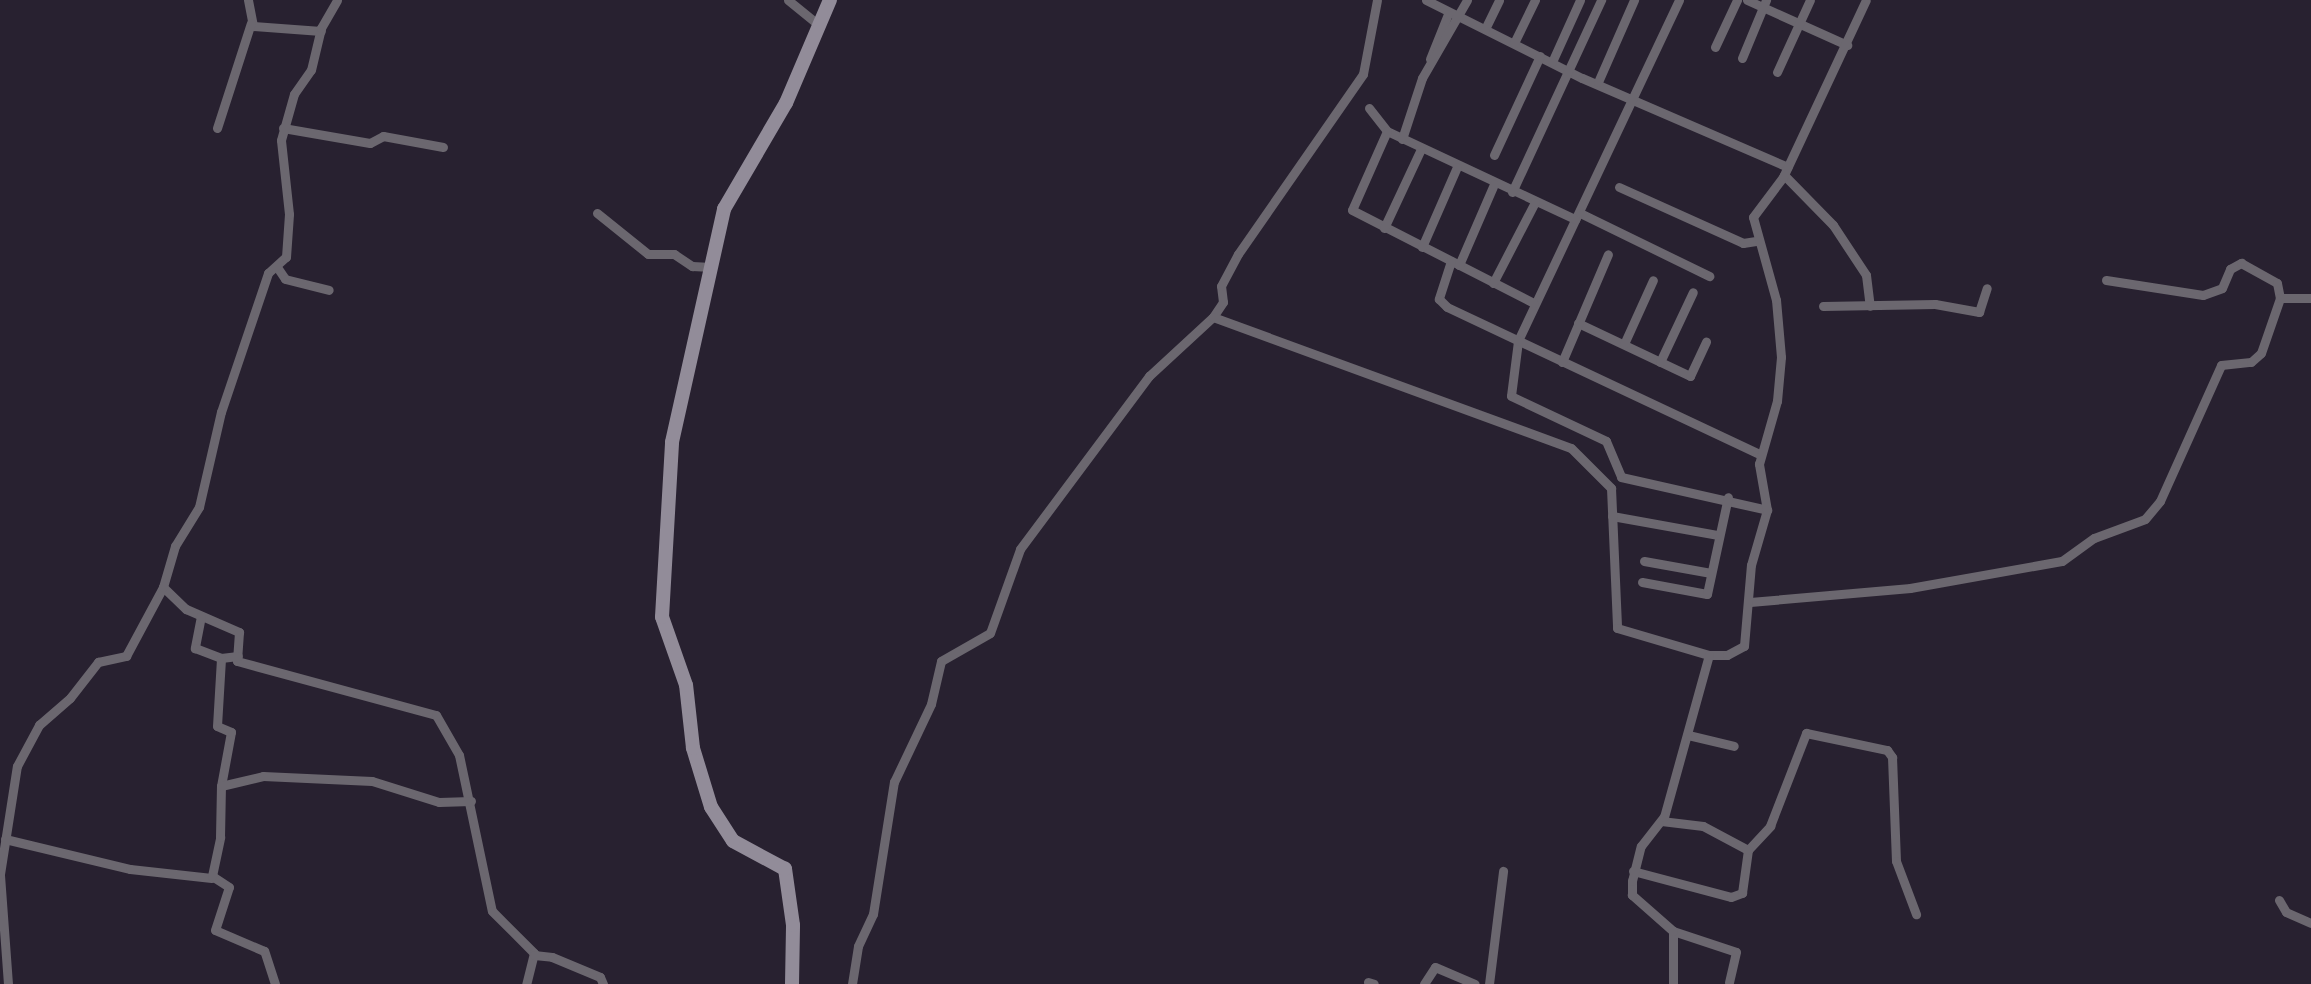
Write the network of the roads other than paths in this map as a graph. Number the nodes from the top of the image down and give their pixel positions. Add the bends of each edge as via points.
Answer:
1 (248, 0) edge
2 (337, 0) edge
3 (788, 0) edge
4 (830, 0) edge
5 (1377, 0) edge
6 (1467, 0) edge
7 (1499, 0) edge
8 (1535, 0) edge
9 (1580, 0) edge
10 (1601, 0) edge
11 (1634, 0) edge
12 (1679, 0) edge
13 (1737, 0) edge
14 (1747, 0) edge
15 (1810, 0) edge
16 (1866, 0) edge
17 (1429, 1) edge
18 (1764, 4) edge
19 (1453, 16) junction
20 (251, 23) junction
21 (818, 24) junction
22 (1799, 26) junction
23 (1485, 29) junction
24 (321, 31) junction
25 (1514, 43) junction
26 (1847, 45) junction
27 (1715, 47) dead end
28 (1540, 56) junction
29 (1742, 58) dead end
30 (1552, 62) junction
31 (1571, 69) junction
32 (1777, 72) dead end
33 (1598, 82) junction
34 (1632, 101) junction
35 (1369, 108) dead end
36 (217, 128) dead end
37 (283, 128) junction
38 (1387, 131) junction
39 (1402, 139) junction
40 (443, 147) dead end
41 (1421, 149) junction
42 (1494, 155) dead end
43 (1457, 167) junction
44 (1786, 171) junction
45 (1494, 184) junction
46 (1619, 187) dead end
47 (1512, 192) junction
48 (1535, 202) junction
49 (597, 213) dead end
50 (1578, 216) junction
51 (1384, 228) junction
52 (1756, 241) junction
53 (1422, 247) junction
54 (1608, 254) dead end
55 (1455, 263) junction
56 (277, 267) junction
57 (711, 267) junction
58 (1709, 276) dead end
59 (1653, 280) dead end
60 (2106, 280) dead end
61 (1493, 283) junction
62 (1987, 288) dead end
63 (329, 290) dead end
64 (1693, 292) dead end
65 (2280, 298) junction
66 (2311, 298) edge
67 (1534, 303) junction
68 (1823, 306) dead end
69 (1870, 306) junction
70 (1213, 317) junction
71 (1578, 323) junction
72 (1518, 341) junction
73 (1706, 341) dead end
74 (1624, 344) junction
75 (1562, 362) junction
76 (1660, 362) junction
77 (1760, 454) junction
78 (1728, 497) junction
79 (1767, 510) junction
80 (1612, 516) junction
81 (1718, 535) junction
82 (1644, 561) dead end
83 (1711, 573) junction
84 (1642, 582) dead end
85 (163, 587) junction
86 (1750, 602) junction
87 (201, 616) junction
88 (1709, 655) junction
89 (238, 656) junction
90 (221, 658) junction
91 (1688, 735) junction
92 (1734, 746) dead end
93 (221, 786) junction
94 (471, 801) junction
95 (1661, 821) junction
96 (5, 839) junction
97 (1748, 850) junction
98 (1503, 871) dead end
99 (1633, 871) junction
100 (212, 878) junction
101 (2279, 900) dead end
102 (1916, 914) dead end
103 (2311, 923) edge
104 (1673, 931) junction
105 (534, 955) junction
106 (0, 963) edge
107 (7, 980) edge
108 (1729, 982) dead end
109 (275, 984) edge
110 (526, 984) edge
111 (603, 984) edge
112 (792, 984) edge
113 (852, 984) edge
114 (1424, 984) edge
115 (1475, 984) edge
116 (1489, 984) edge
117 (1673, 984) edge

1 - 20 street
2 - 24 street
3 - 21 street
4 - 21 street
5 - 70 street via 1363,74 1238,254
6 - 19 street
7 - 23 street
8 - 25 street
9 - 30 street
10 - 31 street
11 - 33 street
12 - 34 street
13 - 27 street
14 - 18 street
15 - 22 street
16 - 26 street
17 - 19 street
18 - 22 street
18 - 29 street
19 - 23 street
19 - 39 street via 1422,78
20 - 24 street
20 - 36 street
21 - 57 street via 786,103 724,209
22 - 26 street
22 - 32 street
23 - 25 street
24 - 37 street via 311,70 294,94
25 - 28 street
26 - 44 street
28 - 30 street
28 - 42 street
30 - 31 street
31 - 33 street
31 - 47 street
33 - 34 street
34 - 44 street
34 - 50 street
35 - 38 street
37 - 40 street via 370,143 382,136
37 - 56 street via 288,251
38 - 39 street
38 - 51 street via 1351,206
39 - 41 street
41 - 43 street
41 - 51 street
43 - 45 street
43 - 53 street
44 - 52 street via 1753,217
44 - 69 street via 1848,247 1866,277
45 - 47 street
45 - 55 street
46 - 52 street via 1743,243
47 - 48 street
48 - 50 street
48 - 61 street
49 - 57 street via 646,253 674,254 692,266
50 - 58 street
50 - 67 street
51 - 53 street
52 - 77 street via 1781,328 1779,388
53 - 55 street
54 - 71 street
55 - 61 street
55 - 72 street via 1439,301
56 - 63 street via 285,279
56 - 85 street via 268,273 221,412 201,500 175,546
57 - 112 street via 672,442 663,628 686,685 693,748 711,807 733,841 785,869 793,925
59 - 74 street
60 - 65 street via 2203,295 2222,288 2230,269 2241,263 2277,283
61 - 67 street
62 - 69 street via 1979,312 1935,304
64 - 76 street
65 - 66 street
65 - 86 street via 2261,353 2251,362 2221,365 2160,501 2145,519 2094,538 2062,561 1910,588
67 - 72 street
68 - 69 street
70 - 80 street via 1566,446 1611,488
70 - 113 street via 1149,376 1020,549 990,633 941,661 931,704 894,782 873,914 858,946
71 - 74 street
71 - 75 street
72 - 75 street
72 - 78 street via 1511,396 1515,402 1606,441 1621,477
73 - 76 street via 1690,376
74 - 76 street
75 - 77 street
77 - 79 street via 1759,482
78 - 79 street
78 - 81 street
79 - 86 street via 1751,565
80 - 81 street
80 - 88 street via 1615,625
81 - 83 street
82 - 83 street
83 - 84 street via 1707,594
85 - 87 street
85 - 96 street via 124,659 98,662 70,698 39,725 17,766
86 - 88 street via 1744,646 1727,655
87 - 89 street via 239,632
87 - 90 street via 194,647
88 - 91 street
89 - 90 street
89 - 94 street via 237,661 425,708 453,740
90 - 93 street via 217,726 231,732
91 - 92 street
91 - 95 street
93 - 94 street via 263,776 372,781 439,802
93 - 100 street
94 - 105 street via 492,911
95 - 97 street via 1703,826
95 - 99 street via 1646,837
96 - 100 street via 130,869
96 - 107 street via 0,881
97 - 99 street via 1742,893 1736,897
97 - 102 street via 1770,826 1806,733 1887,750 1892,757 1895,857
98 - 116 street
99 - 104 street via 1632,895
100 - 109 street via 229,887 215,930 264,951
101 - 103 street via 2286,912
104 - 108 street via 1736,952
104 - 117 street
105 - 110 street
105 - 111 street via 600,977
106 - 107 street
114 - 115 street via 1435,967

